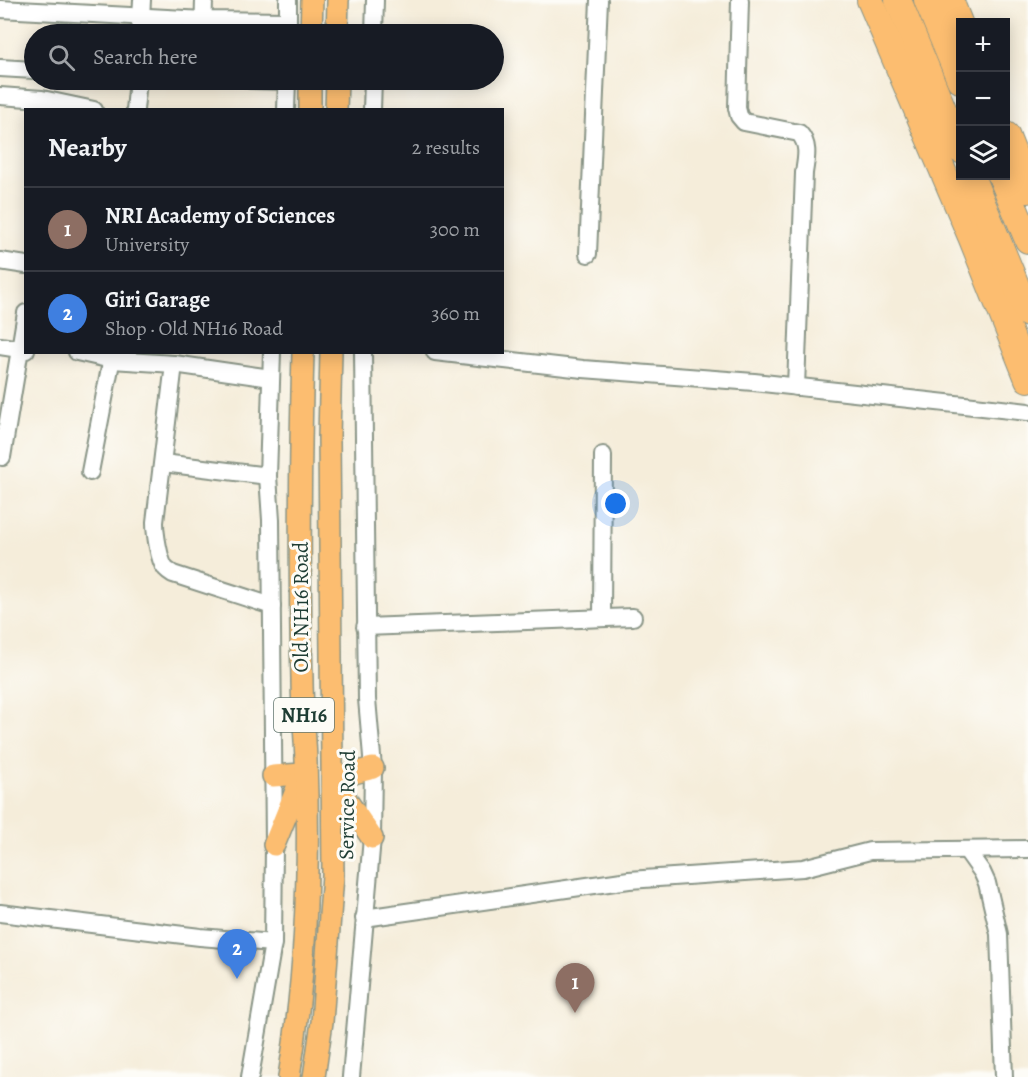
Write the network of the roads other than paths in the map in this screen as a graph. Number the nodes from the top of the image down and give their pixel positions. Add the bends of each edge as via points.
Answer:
1 (204, 0) edge
2 (288, 0) edge
3 (312, 0) edge
4 (338, 0) edge
5 (375, 0) edge
6 (599, 0) edge
7 (741, 0) edge
8 (870, 0) edge
9 (898, 0) edge
10 (927, 0) edge
11 (950, 0) edge
12 (141, 8) edge
13 (0, 9) edge
14 (957, 18) edge
15 (140, 24) edge
16 (194, 24) edge
17 (204, 24) edge
18 (288, 24) edge
19 (312, 24) edge
20 (338, 24) edge
21 (374, 24) edge
22 (0, 68) edge
23 (24, 69) edge
24 (957, 72) edge
25 (137, 90) edge
26 (287, 90) edge
27 (310, 90) edge
28 (337, 90) edge
29 (373, 90) edge
30 (0, 96) edge
31 (42, 104) edge
32 (77, 108) edge
33 (135, 108) edge
34 (286, 108) edge
35 (310, 108) edge
36 (336, 108) edge
37 (372, 108) edge
38 (956, 140) edge
39 (1010, 147) edge
40 (973, 180) edge
41 (1004, 180) edge
42 (1028, 190) edge
43 (1028, 240) edge
44 (588, 254) dead end
45 (0, 261) edge
46 (24, 265) edge
47 (1028, 314) edge
48 (0, 346) edge
49 (23, 350) edge
50 (94, 354) edge
51 (273, 354) edge
52 (303, 354) edge
53 (331, 354) edge
54 (363, 354) edge
55 (452, 354) edge
56 (112, 356) edge
57 (195, 360) edge
58 (174, 364) junction
59 (271, 378) junction
60 (1028, 379) edge
61 (796, 387) junction
62 (1028, 412) edge
63 (603, 455) dead end
64 (2, 457) dead end
65 (163, 463) junction
66 (90, 472) dead end
67 (268, 476) junction
68 (272, 606) junction
69 (633, 617) dead end
70 (602, 618) junction
71 (365, 627) junction
72 (332, 753) junction
73 (304, 768) junction
74 (374, 768) junction
75 (273, 776) junction
76 (339, 777) junction
77 (372, 838) junction
78 (274, 845) junction
79 (1028, 849) edge
80 (967, 851) junction
81 (0, 913) edge
82 (364, 918) junction
83 (273, 943) junction
84 (250, 1077) edge
85 (290, 1077) edge
86 (314, 1077) edge
87 (351, 1077) edge
88 (1004, 1077) edge

1 - 17 street
2 - 18 street
3 - 19 main road
4 - 20 main road
5 - 21 street
6 - 44 street
7 - 61 street via 739,116 744,122 799,133 807,152
8 - 60 highway
9 - 38 highway
10 - 24 highway
11 - 14 highway
12 - 13 street
12 - 15 street
12 - 16 street
22 - 23 street
25 - 33 street
26 - 34 street
27 - 35 main road
28 - 36 main road
29 - 37 street
30 - 31 street
31 - 32 street
39 - 42 highway
40 - 47 highway
41 - 43 highway
45 - 46 street
48 - 49 street
49 - 64 street
50 - 56 street
51 - 59 street
52 - 73 main road, Old NH16 Road / NH16
53 - 72 main road, Old NH16 Road
54 - 71 street, Service Road
55 - 61 street
56 - 58 street
56 - 66 street
57 - 58 street
57 - 59 street
58 - 65 street
59 - 67 street
61 - 62 street
63 - 70 street
65 - 67 street
65 - 68 street via 155,531 165,568
67 - 68 street
68 - 75 street
69 - 70 street
70 - 71 street
71 - 74 street, Service Road
72 - 76 main road
72 - 86 main road, Old NH16 Road via 333,875
73 - 75 main road
73 - 78 main road
73 - 85 main road, Old NH16 Road / NH16 via 306,887 298,1023
74 - 76 main road
74 - 77 street, Service Road
75 - 78 street
76 - 77 main road via 347,801
77 - 82 street, Service Road
78 - 83 street
79 - 80 street
80 - 82 street via 870,851 803,868 628,879
80 - 88 street via 987,883 999,934
81 - 83 street
82 - 87 street, Service Road
83 - 84 street

